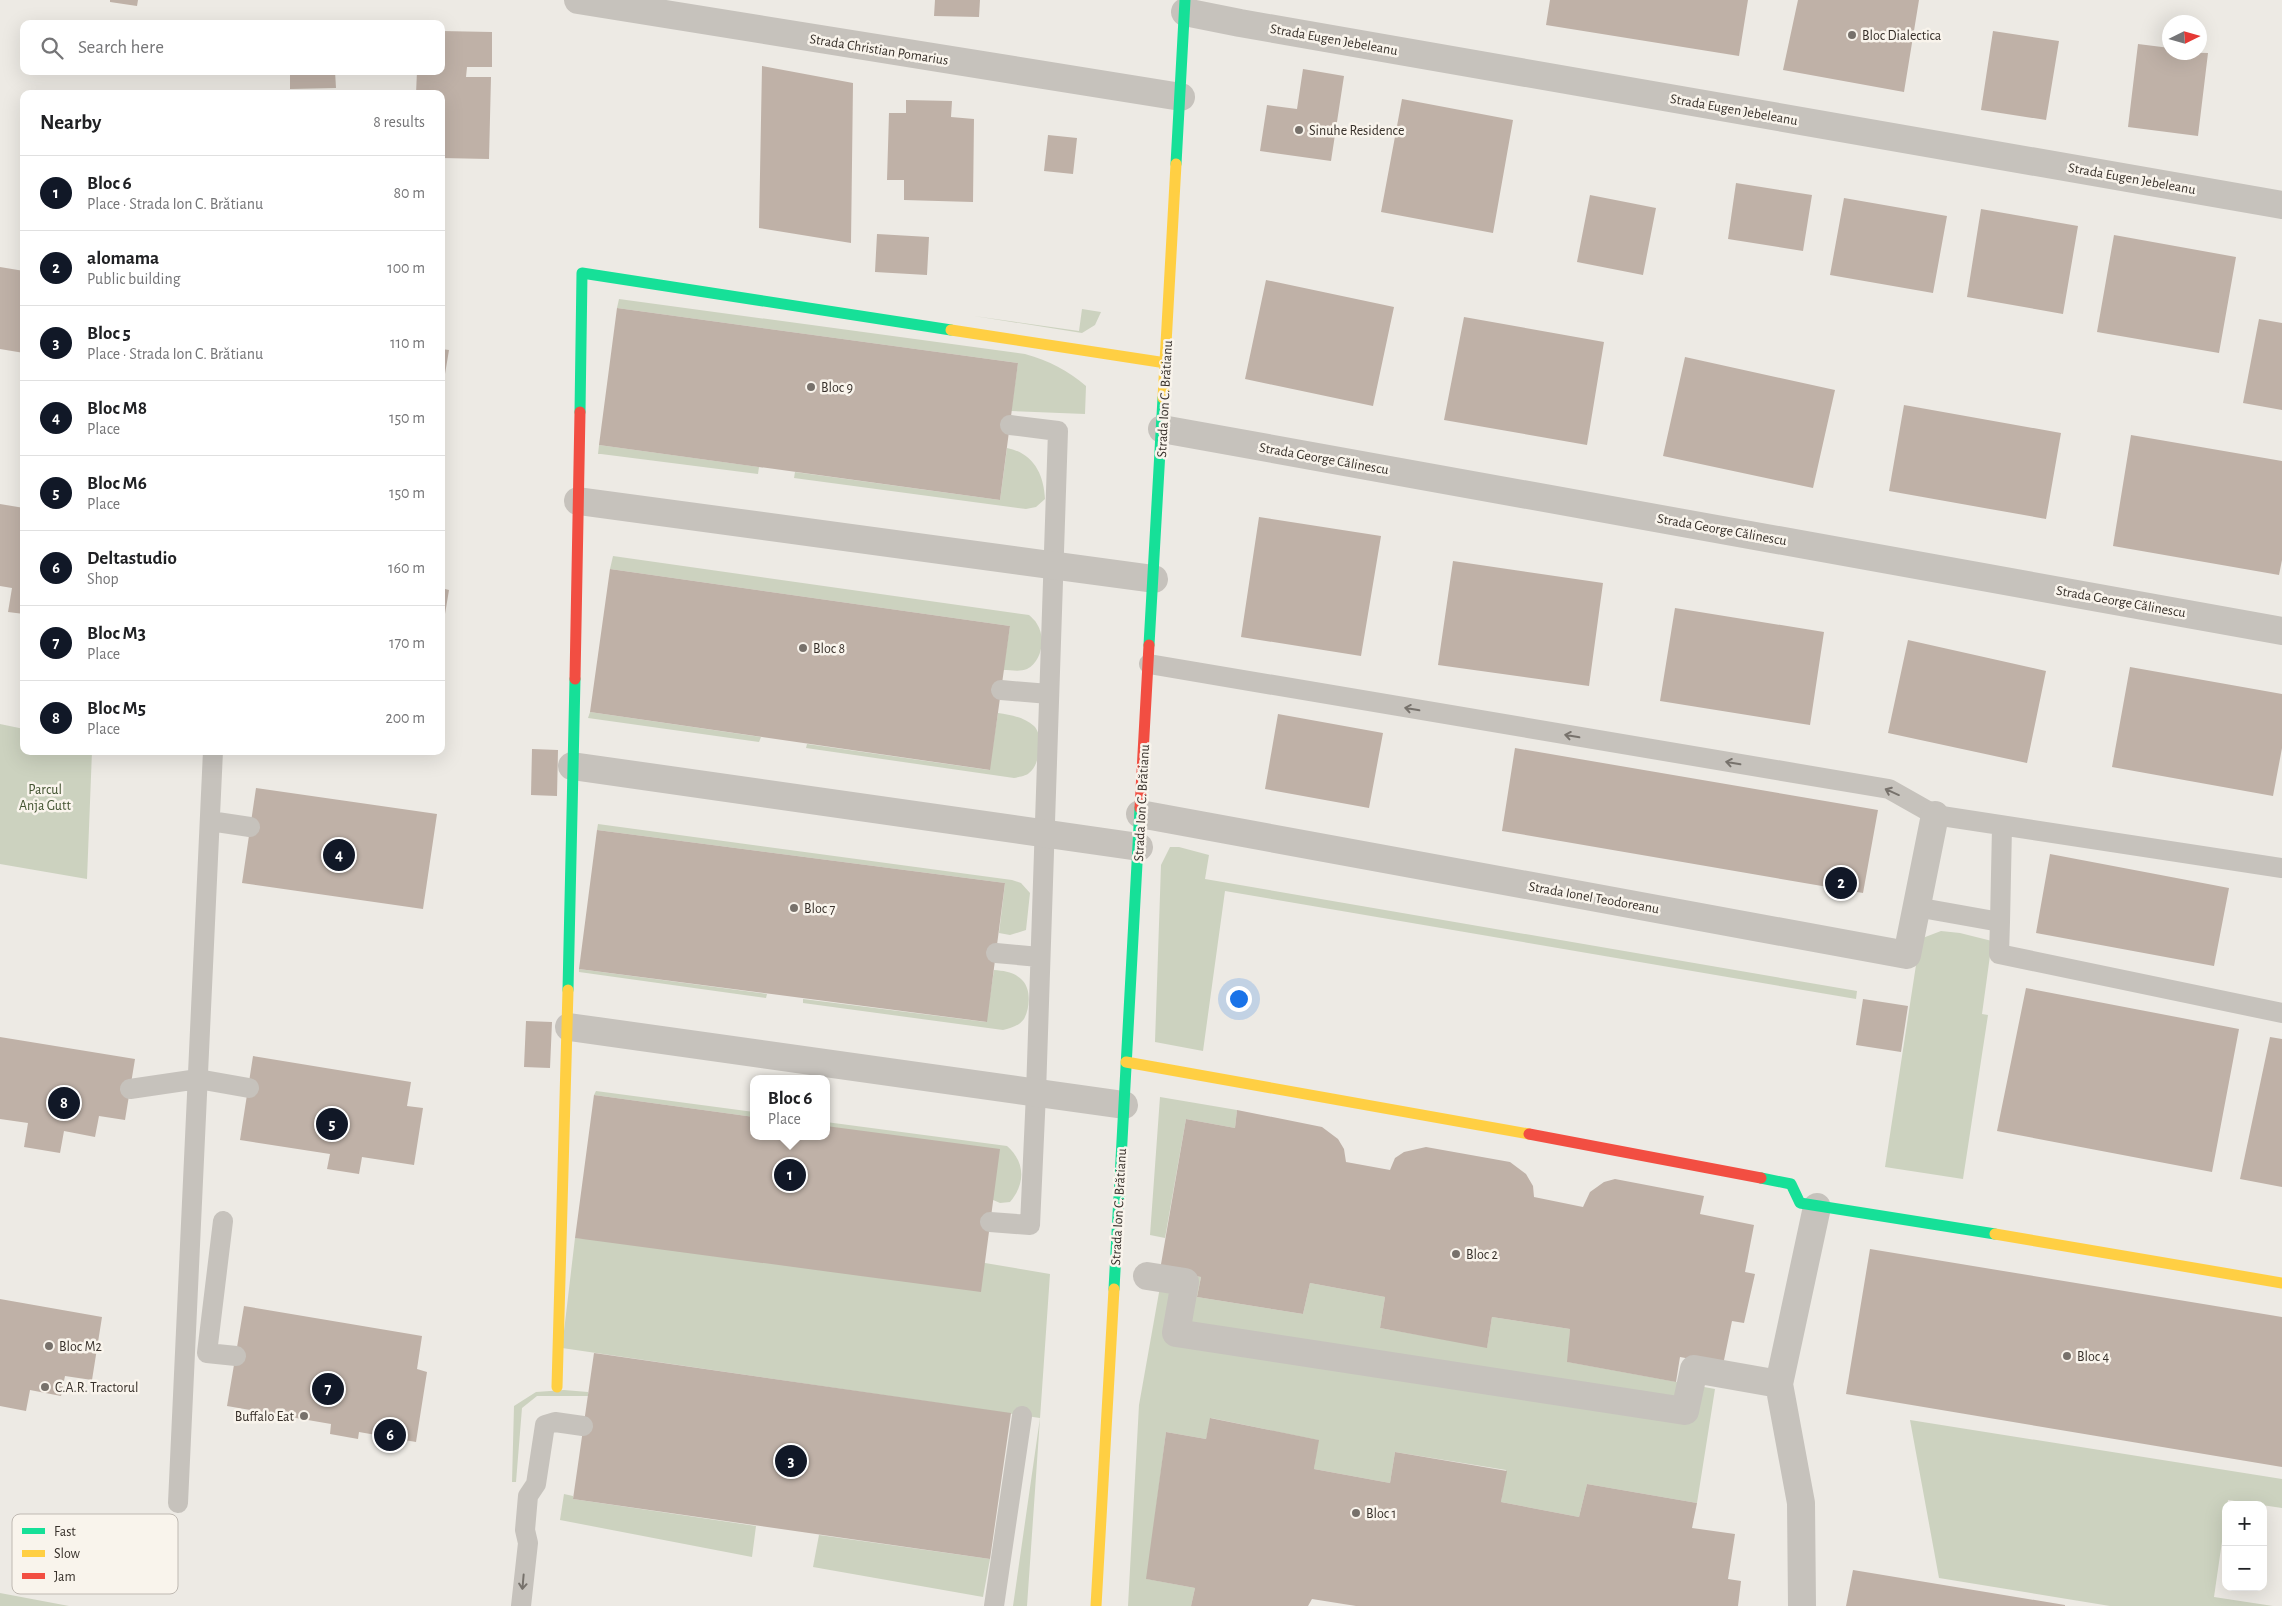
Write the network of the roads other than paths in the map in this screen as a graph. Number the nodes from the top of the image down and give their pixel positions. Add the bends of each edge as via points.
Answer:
1 (578, 0) edge
2 (1185, 6) edge
3 (1181, 97) junction
4 (2282, 205) edge
5 (1166, 363) junction
6 (1010, 425) dead end
7 (1162, 429) junction
8 (578, 502) junction
9 (1053, 566) junction
10 (1154, 579) junction
11 (2282, 631) edge
12 (1149, 664) junction
13 (1001, 690) dead end
14 (1048, 694) junction
15 (213, 755) edge
16 (572, 766) junction
17 (1140, 814) junction
18 (1935, 815) junction
19 (210, 821) junction
20 (250, 827) dead end
21 (2002, 827) junction
22 (1044, 833) junction
23 (1139, 847) junction
24 (2282, 868) edge
25 (1916, 907) junction
26 (2000, 922) junction
27 (996, 952) dead end
28 (1039, 957) junction
29 (2282, 1013) edge
30 (569, 1028) junction
31 (1126, 1062) junction
32 (198, 1079) junction
33 (249, 1088) dead end
34 (130, 1090) dead end
35 (1036, 1093) junction
36 (1124, 1105) junction
37 (1817, 1207) junction
38 (223, 1221) dead end
39 (990, 1222) dead end
40 (1147, 1276) dead end
41 (2282, 1283) edge
42 (236, 1356) dead end
43 (1779, 1384) junction
44 (557, 1387) dead end
45 (1022, 1416) dead end
46 (583, 1426) dead end
47 (178, 1503) dead end
48 (521, 1606) edge
49 (994, 1606) edge
50 (1096, 1606) edge
51 (1802, 1606) edge

1 - 3 street, Strada Christian Pomarius
2 - 3 street, Strada Ion C. Brătianu
2 - 4 street, Strada Eugen Jebeleanu via 1240,23
3 - 5 street, Strada Ion C. Brătianu
5 - 7 street, Strada Ion C. Brătianu
5 - 8 street via 582,273
6 - 9 lane via 1058,431
7 - 10 street, Strada Ion C. Brătianu
7 - 11 street, Strada George Călinescu
8 - 9 street
8 - 16 street
9 - 10 street
9 - 14 lane
10 - 12 street, Strada Ion C. Brătianu
12 - 17 street, Strada Ion C. Brătianu
18 -> 12 lane via 1889,789
13 - 14 lane
14 - 22 lane
15 - 19 lane
16 - 22 street
16 - 30 street
17 - 23 street, Strada Ion C. Brătianu
17 - 25 street, Strada Ionel Teodoreanu via 1907,955
18 - 21 lane
18 - 25 street, Strada Ionel Teodoreanu
19 - 20 lane
19 - 32 lane
21 - 24 lane
21 - 26 lane
22 - 23 street
22 - 28 lane
23 - 31 street, Strada Ion C. Brătianu
25 - 26 lane
26 - 29 lane via 1999,954
27 - 28 lane
28 - 35 lane
30 - 35 street
30 - 44 street
31 - 36 street, Strada Ion C. Brătianu
31 - 37 street via 1669,1159 1791,1184 1800,1203
32 - 33 lane
32 - 34 lane
32 - 47 lane
35 - 36 street
35 - 39 lane via 1030,1225
36 - 50 street, Strada Ion C. Brătianu
37 - 41 street
37 - 43 street
38 - 42 lane via 207,1352
40 - 43 street via 1185,1282 1176,1333 1685,1411 1694,1369
43 - 51 street via 1801,1503
45 - 49 lane
46 -> 48 lane via 555,1422 544,1425 536,1484 528,1496

